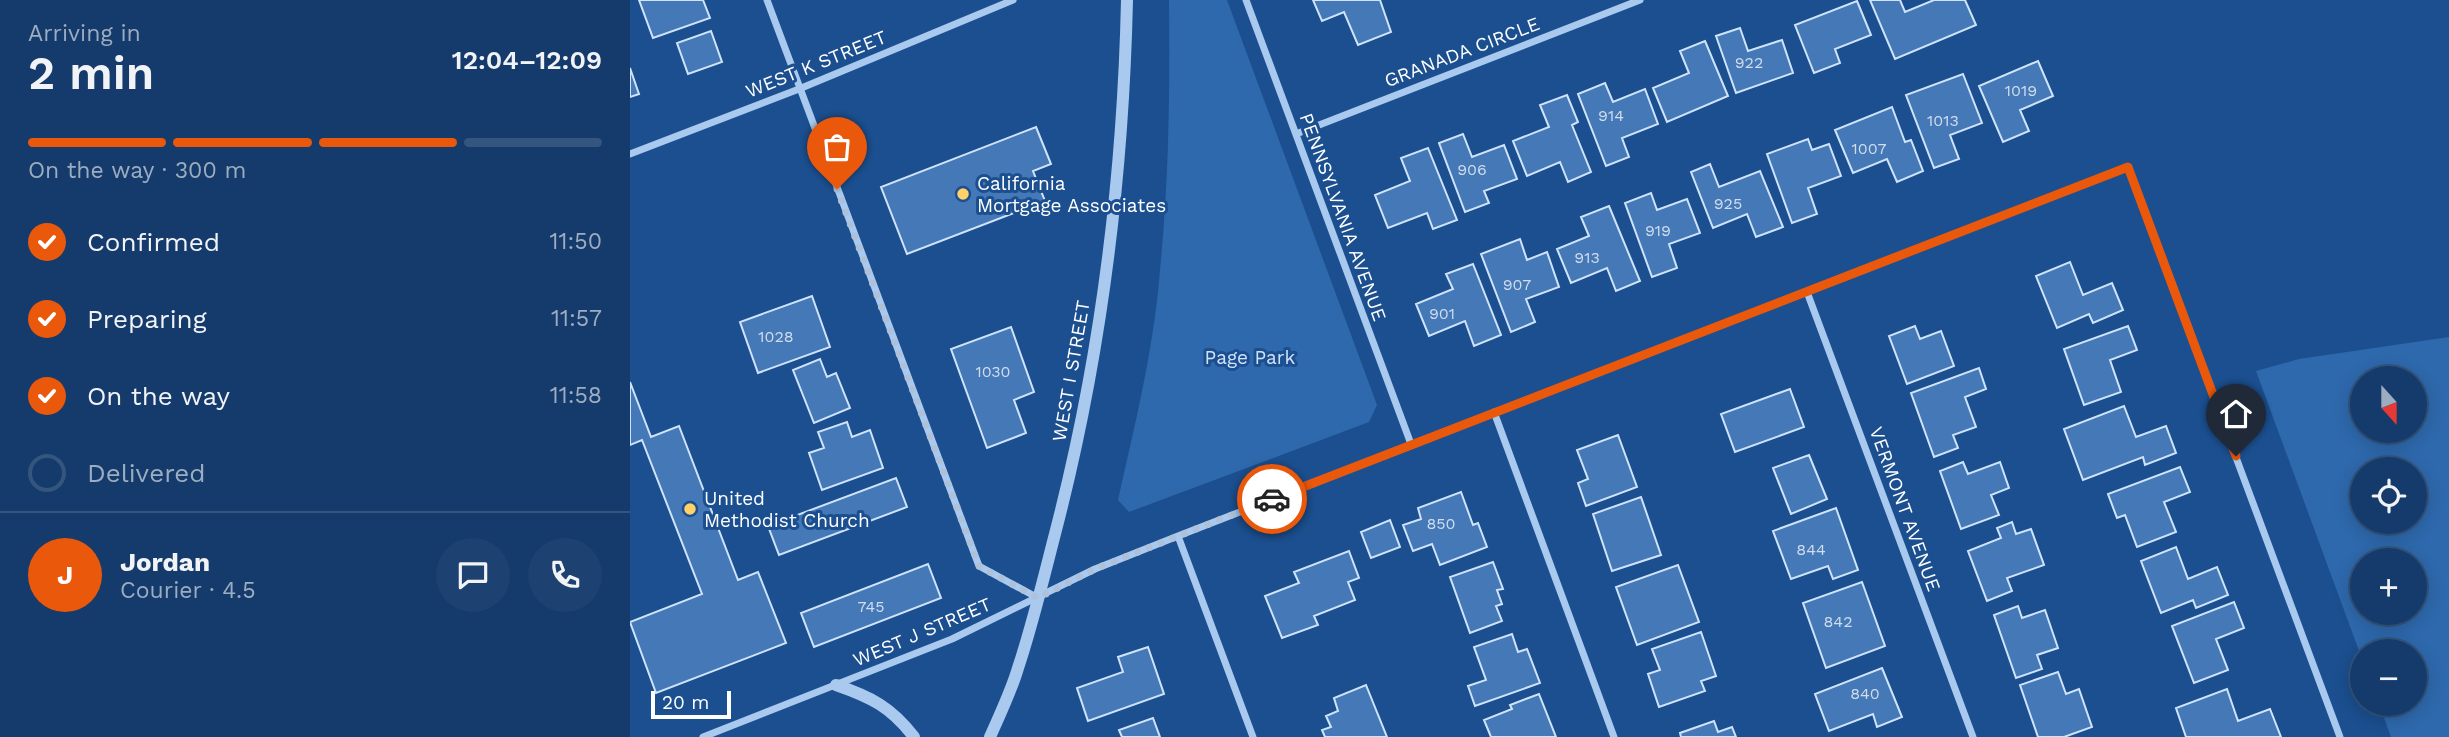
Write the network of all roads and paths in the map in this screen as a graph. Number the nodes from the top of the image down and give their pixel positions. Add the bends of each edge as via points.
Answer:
1 (767, 0) edge
2 (1013, 0) edge
3 (1127, 0) edge
4 (1246, 0) edge
5 (1640, 0) edge
6 (799, 89) junction
7 (1296, 134) junction
8 (630, 154) edge
9 (1807, 292) junction
10 (1494, 412) junction
11 (1411, 444) junction
12 (1178, 536) junction
13 (1038, 598) junction
14 (836, 685) junction
15 (703, 737) edge
16 (914, 737) edge
17 (990, 737) edge
18 (1253, 737) edge
19 (1614, 737) edge
20 (1973, 737) edge
21 (2340, 737) edge

1 - 6 street
2 - 6 street, WEST K STREET
3 - 13 street, WEST I STREET via 1120,164 1102,312 1078,445
4 - 7 street, PENNSYLVANIA AVENUE
5 - 7 street, GRANADA CIRCLE
6 - 8 street, WEST K STREET
6 - 13 street via 979,566
7 - 11 street, PENNSYLVANIA AVENUE
9 - 10 street, WEST J STREET
9 - 20 street, VERMONT AVENUE
9 - 21 street, WEST J STREET via 2128,167
10 - 11 street, WEST J STREET
10 - 19 street
11 - 12 street, WEST J STREET
12 - 13 street, WEST J STREET
12 - 18 street
13 - 14 street, WEST J STREET via 952,639
13 - 17 street, WEST I STREET via 1018,670
14 - 15 street, WEST J STREET
14 - 16 street via 872,698

